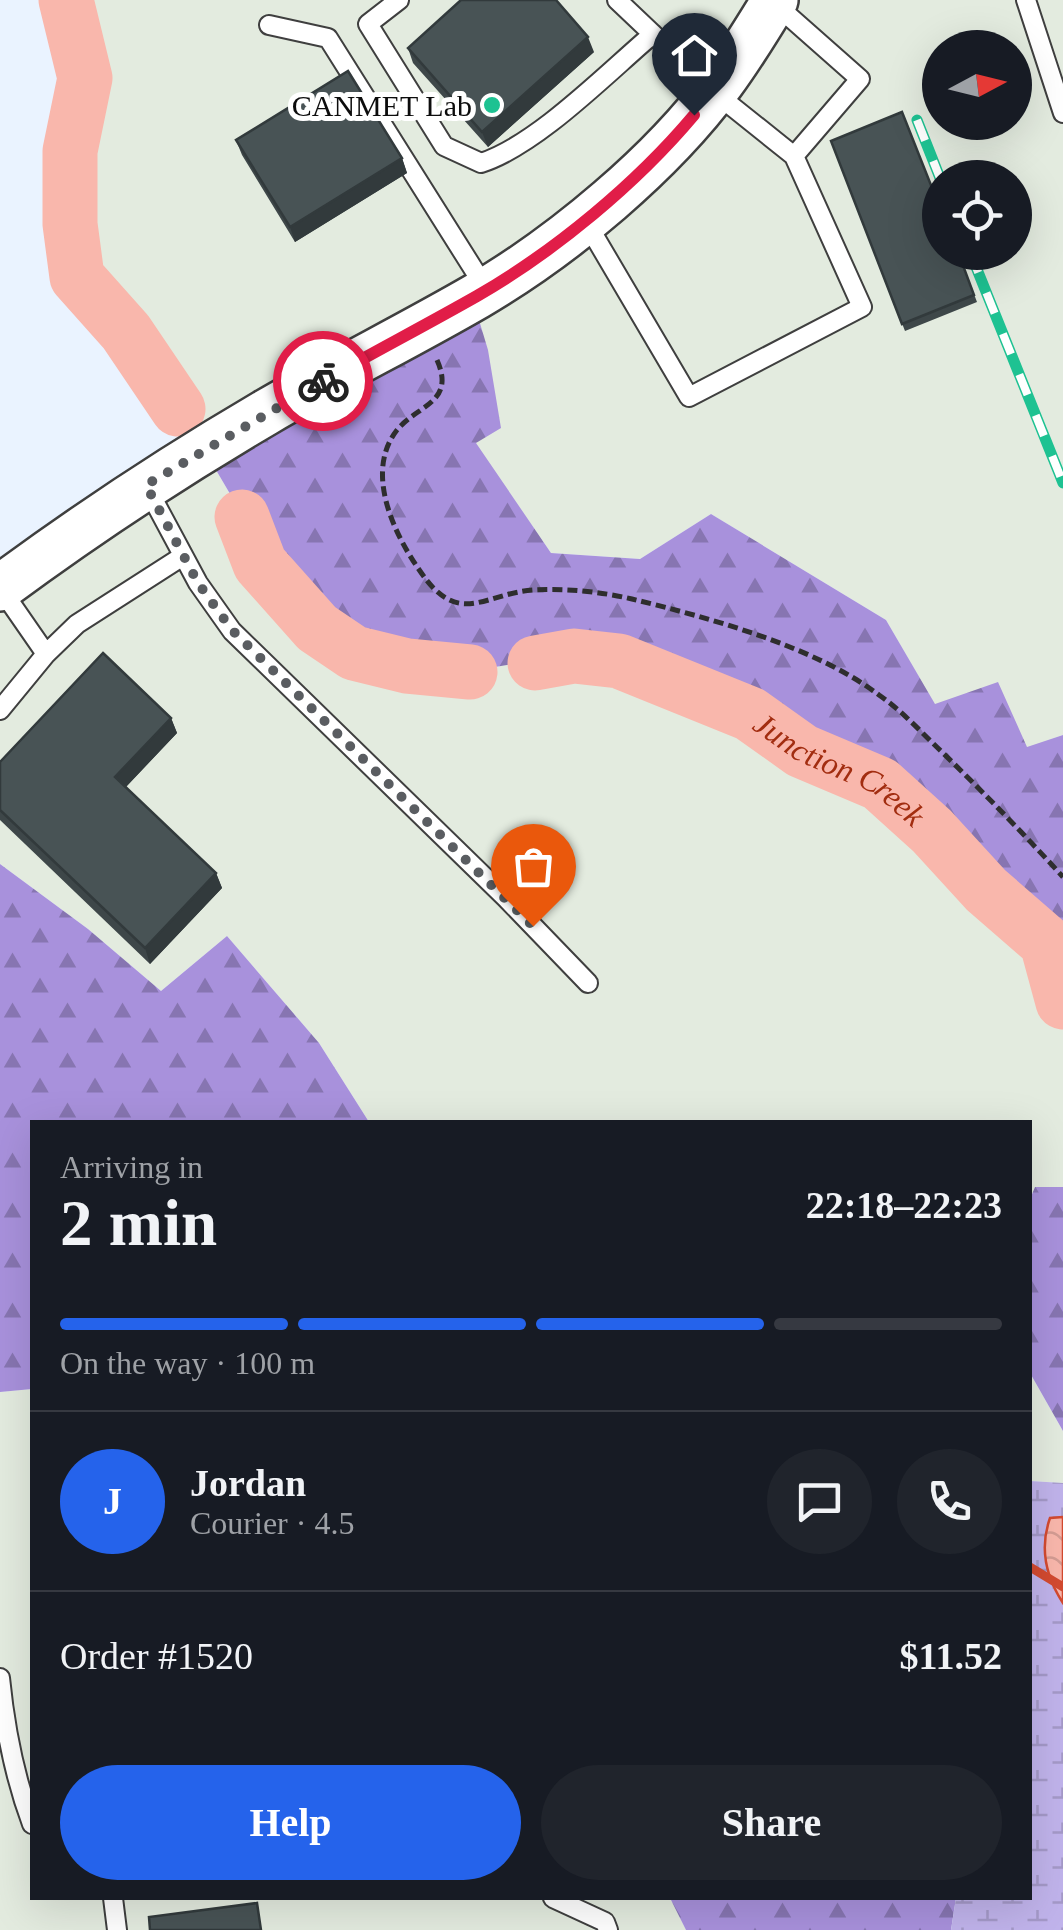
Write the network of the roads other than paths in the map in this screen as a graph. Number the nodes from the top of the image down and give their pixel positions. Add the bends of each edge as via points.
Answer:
1 (400, 0) edge
2 (617, 0) edge
3 (1026, 0) edge
4 (774, 1) edge
5 (270, 25) dead end
6 (653, 34) junction
7 (714, 92) junction
8 (1063, 113) edge
9 (794, 156) junction
10 (584, 219) junction
11 (487, 290) junction
12 (162, 475) junction
13 (184, 556) junction
14 (0, 588) edge
15 (46, 654) junction
16 (0, 710) edge
17 (588, 983) dead end
18 (0, 1678) edge
19 (30, 1819) edge
20 (114, 1900) edge
21 (557, 1900) edge
22 (117, 1930) edge
23 (608, 1930) edge

1 - 6 lane via 368,24 444,146 481,163 546,125
2 - 6 lane
3 - 8 lane
4 - 7 street
4 - 9 lane via 860,79
5 - 11 lane via 328,38
6 - 7 lane
7 - 9 lane
7 - 10 street via 675,138
9 - 10 lane via 862,307 689,397
10 - 11 street
11 - 12 street
12 - 13 lane
12 - 14 street
13 - 15 lane via 77,624
13 - 17 lane via 232,630
14 - 15 lane
15 - 16 lane
18 - 19 lane
20 - 22 lane
21 - 23 lane via 605,1922

